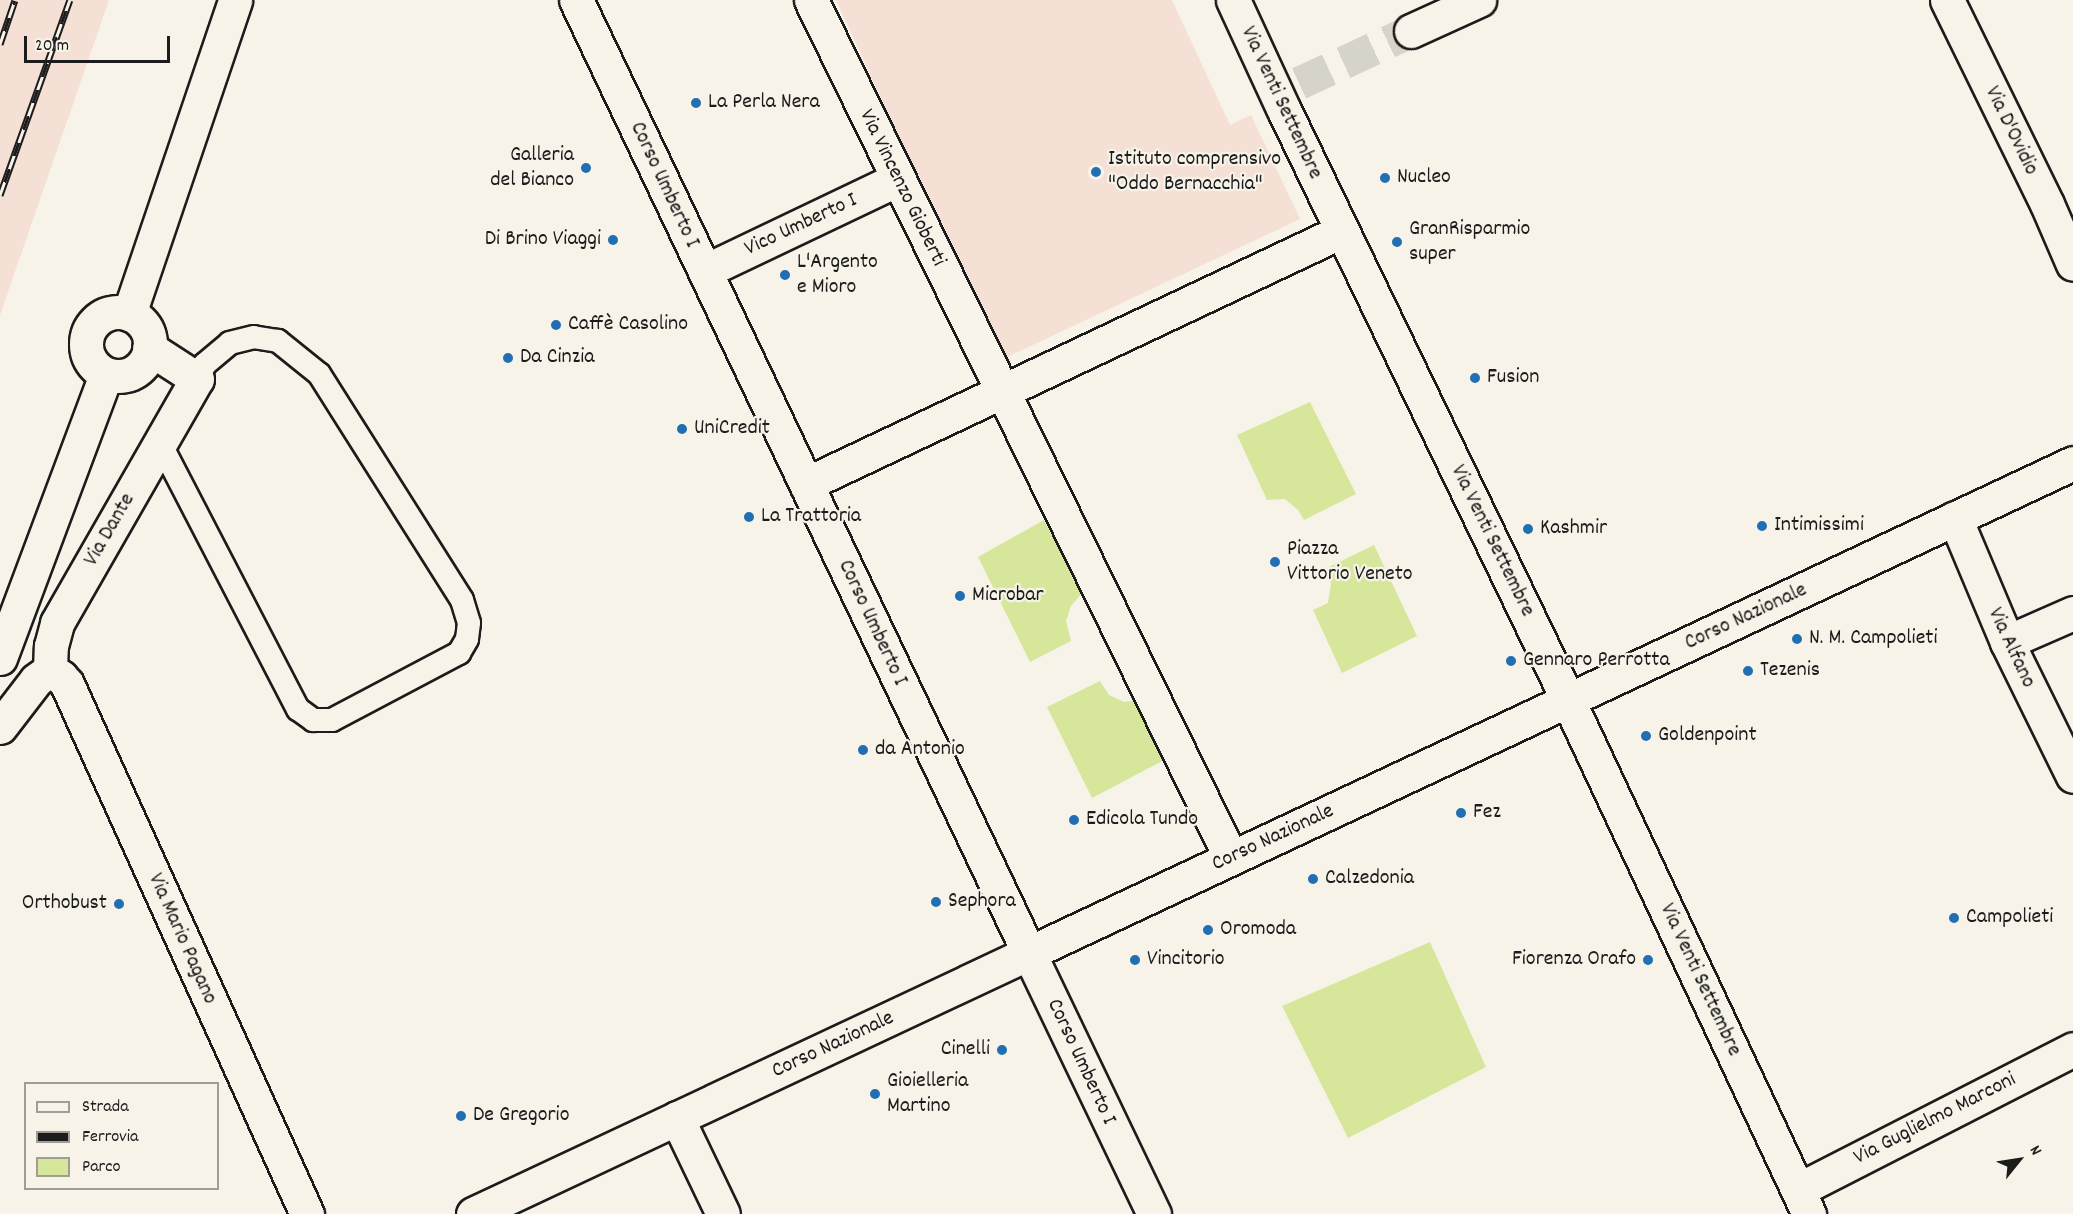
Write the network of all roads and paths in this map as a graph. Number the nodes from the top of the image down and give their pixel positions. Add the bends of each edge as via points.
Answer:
1 (235, 0) edge
2 (576, 0) edge
3 (811, 0) edge
4 (1233, 0) edge
5 (1479, 0) edge
6 (1947, 0) edge
7 (1411, 31) tunnel mouth
8 (897, 179) junction
9 (2060, 198) edge
10 (1342, 231) junction
11 (2073, 264) edge
12 (705, 271) junction
13 (129, 314) junction
14 (149, 348) junction
15 (106, 374) junction
16 (197, 379) junction
17 (998, 384) junction
18 (160, 443) junction
19 (2073, 463) edge
20 (806, 484) junction
21 (1955, 518) junction
22 (2073, 613) edge
23 (2007, 642) junction
24 (0, 657) edge
25 (50, 670) junction
26 (1568, 700) junction
27 (0, 727) edge
28 (2073, 776) edge
29 (1231, 858) junction
30 (1029, 953) junction
31 (2073, 1049) edge
32 (677, 1118) junction
33 (1803, 1202) edge
34 (307, 1214) edge
35 (473, 1214) edge
36 (723, 1214) edge
37 (1154, 1214) edge

1 - 13 street
2 - 12 street, Corso Umberto I
3 - 8 street, Via Vincenzo Gioberti
4 - 10 street, Via Venti Settembre via 1287,88
5 - 7 street
6 - 9 street, Via D'Ovidio via 1969,46
8 - 12 street, Vico Umberto I
8 - 17 street, Via Vincenzo Gioberti
9 - 11 street, Via D'Ovidio
10 - 17 street
10 - 26 street, Via Venti Settembre
12 - 20 street, Corso Umberto I
13 - 14 street via 146,328
13 - 15 street via 108,313 96,320 88,332 86,346 91,360
14 - 15 street via 145,362 135,372 121,376
14 - 16 street
15 - 24 street
16 - 18 street, Via Dante
16 - 18 lane via 205,364 230,343 254,337 278,341 319,374 462,600 469,623 467,639 459,653 332,720 313,720 298,709
17 - 20 street
17 - 29 street
18 - 25 street, Via Dante via 57,623
19 - 21 street, Corso Nazionale
20 - 30 street, Corso Umberto I
21 - 23 street, Via Alfano
21 - 26 street, Corso Nazionale
22 - 23 street
23 - 28 street, Via Alfano
25 - 27 street via 36,680
25 - 34 street, Via Mario Pagano via 67,684
26 - 29 street, Corso Nazionale
26 - 33 street, Via Venti Settembre
29 - 30 street, Corso Nazionale
30 - 32 street, Corso Nazionale
30 - 37 street, Corso Umberto I
31 - 33 street, Via Guglielmo Marconi
32 - 35 street, Corso Nazionale
32 - 36 street

